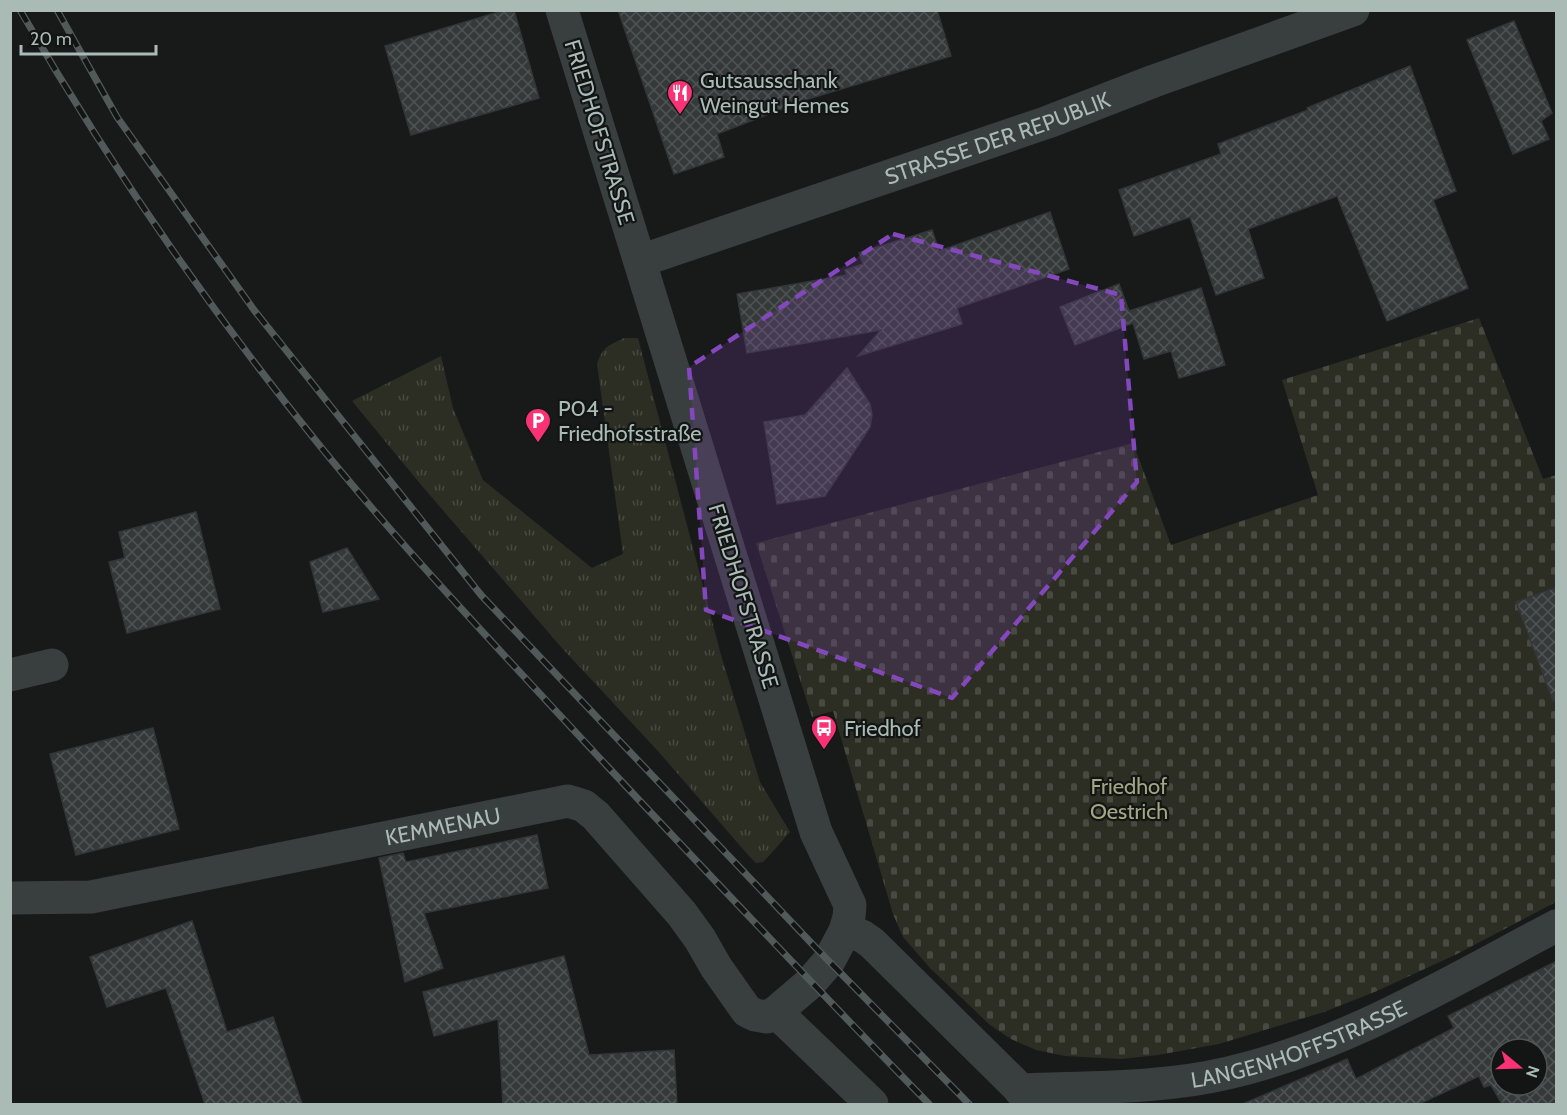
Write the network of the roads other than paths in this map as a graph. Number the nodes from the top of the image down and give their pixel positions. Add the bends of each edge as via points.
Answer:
1 (562, 10) edge
2 (1353, 10) edge
3 (640, 261) junction
4 (52, 665) dead end
5 (10, 675) edge
6 (10, 898) edge
7 (1557, 926) edge
8 (845, 931) junction
9 (776, 1012) junction
10 (1027, 1097) edge
11 (872, 1104) edge

1 - 3 street, FRIEDHOFSTRASSE
2 - 3 street, STRASSE DER REPUBLIK via 1048,122
3 - 8 street, FRIEDHOFSTRASSE via 816,832 850,905
4 - 5 street
6 - 9 street, KEMMENAU via 91,897 568,801 584,806 596,816 682,915 747,1011 766,1017
7 - 10 street, LANGENHOFFSTRASSE via 1344,1035 1273,1060 1171,1083
8 - 9 street via 829,961
8 - 10 street via 872,943
9 - 11 street

